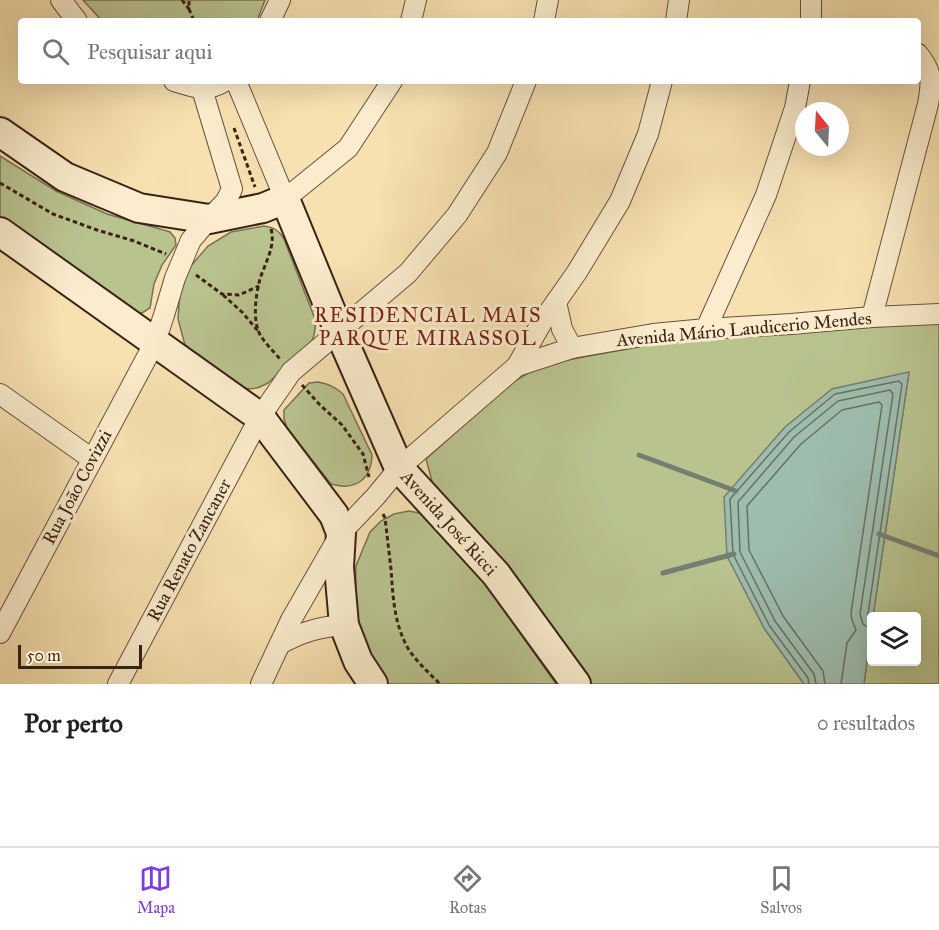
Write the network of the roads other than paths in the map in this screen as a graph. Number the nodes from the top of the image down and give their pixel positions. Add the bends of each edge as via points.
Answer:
1 (61, 0) edge
2 (280, 0) edge
3 (416, 0) edge
4 (548, 0) edge
5 (679, 0) edge
6 (811, 0) edge
7 (75, 18) edge
8 (272, 18) edge
9 (412, 18) edge
10 (545, 18) edge
11 (676, 18) edge
12 (811, 18) edge
13 (921, 58) edge
14 (184, 84) edge
15 (220, 84) edge
16 (237, 84) edge
17 (390, 84) edge
18 (525, 84) edge
19 (661, 84) edge
20 (799, 84) edge
21 (202, 89) junction
22 (0, 132) edge
23 (274, 203) junction
24 (209, 219) junction
25 (0, 232) edge
26 (556, 302) junction
27 (939, 315) edge
28 (872, 317) junction
29 (706, 329) junction
30 (339, 331) junction
31 (154, 342) junction
32 (572, 348) junction
33 (517, 366) junction
34 (0, 394) edge
35 (260, 417) junction
36 (92, 459) junction
37 (399, 468) junction
38 (341, 533) junction
39 (344, 625) junction
40 (0, 633) edge
41 (280, 644) junction
42 (118, 684) edge
43 (261, 684) edge
44 (373, 684) edge
45 (576, 684) edge

1 - 7 street
2 - 8 street
3 - 9 street
4 - 10 street
5 - 11 street
6 - 12 street
13 - 28 street via 931,84 928,104
14 - 21 street
15 - 21 street
16 - 23 street, Avenida José Ricci
17 - 23 street via 348,148
18 - 30 street, Rua Renato Zancaner via 497,153 457,215 408,273
19 - 26 street via 648,134 620,201
20 - 29 street via 766,195
21 - 24 street via 232,189
22 - 24 street via 65,177 139,208
23 - 24 street
23 - 30 street, Avenida José Ricci
24 - 31 street via 191,240
25 - 31 street
26 - 32 street via 562,329
26 - 33 street
27 - 28 street, Avenida Mário Laudicerio Mendes
28 - 29 street, Avenida Mário Laudicerio Mendes
29 - 32 street, Avenida Mário Laudicerio Mendes
30 - 35 street, Rua Renato Zancaner via 291,372
30 - 37 street, Avenida José Ricci
31 - 35 street
31 - 36 street, Rua João Covizzi
32 - 33 street, Avenida Mário Laudicerio Mendes
33 - 37 street
34 - 36 street
35 - 38 street via 334,515
35 - 42 street, Rua Renato Zancaner
36 - 40 street, Rua João Covizzi
37 - 38 street
37 - 45 street, Avenida José Ricci via 496,574
38 - 39 street via 339,567
38 - 41 street
39 - 41 street via 300,633
39 - 44 street via 358,661
41 - 43 street

